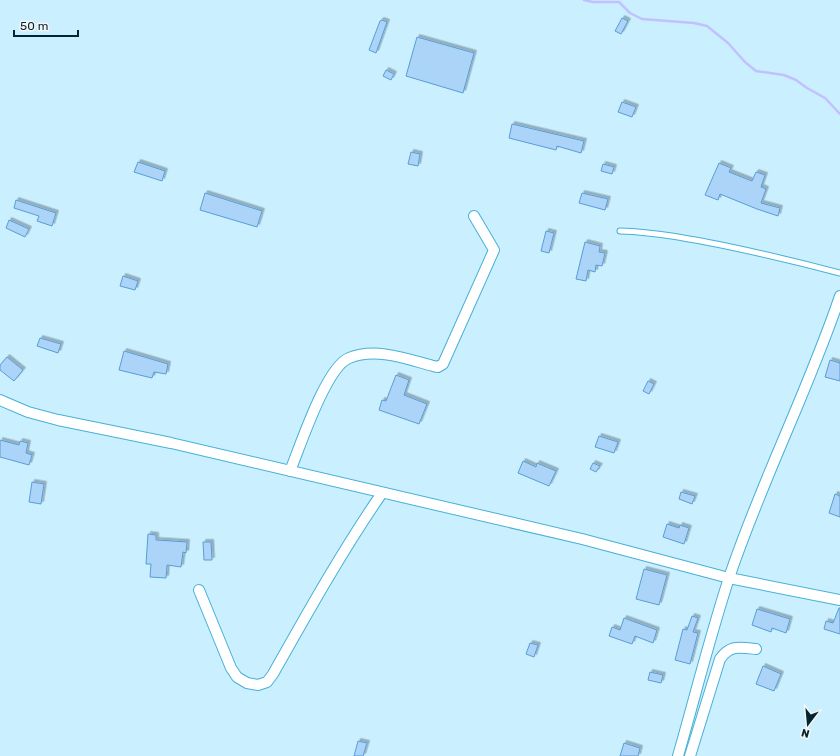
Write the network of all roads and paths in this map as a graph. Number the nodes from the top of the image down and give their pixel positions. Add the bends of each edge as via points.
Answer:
1 (474, 216) dead end
2 (620, 231) dead end
3 (840, 273) edge
4 (840, 296) edge
5 (0, 400) edge
6 (290, 471) junction
7 (382, 493) junction
8 (729, 578) junction
9 (199, 590) dead end
10 (840, 600) edge
11 (756, 649) dead end
12 (678, 756) edge
13 (690, 756) edge

1 - 6 street via 494,250 443,364 438,367 387,354 348,358 328,380
2 - 3 lane via 688,238
4 - 8 street
5 - 6 street via 39,415
6 - 7 street
7 - 8 street via 582,539
7 - 9 street via 341,556 267,682 258,685 247,683 237,677
8 - 10 street
8 - 12 street
11 - 13 street via 732,648 720,659

